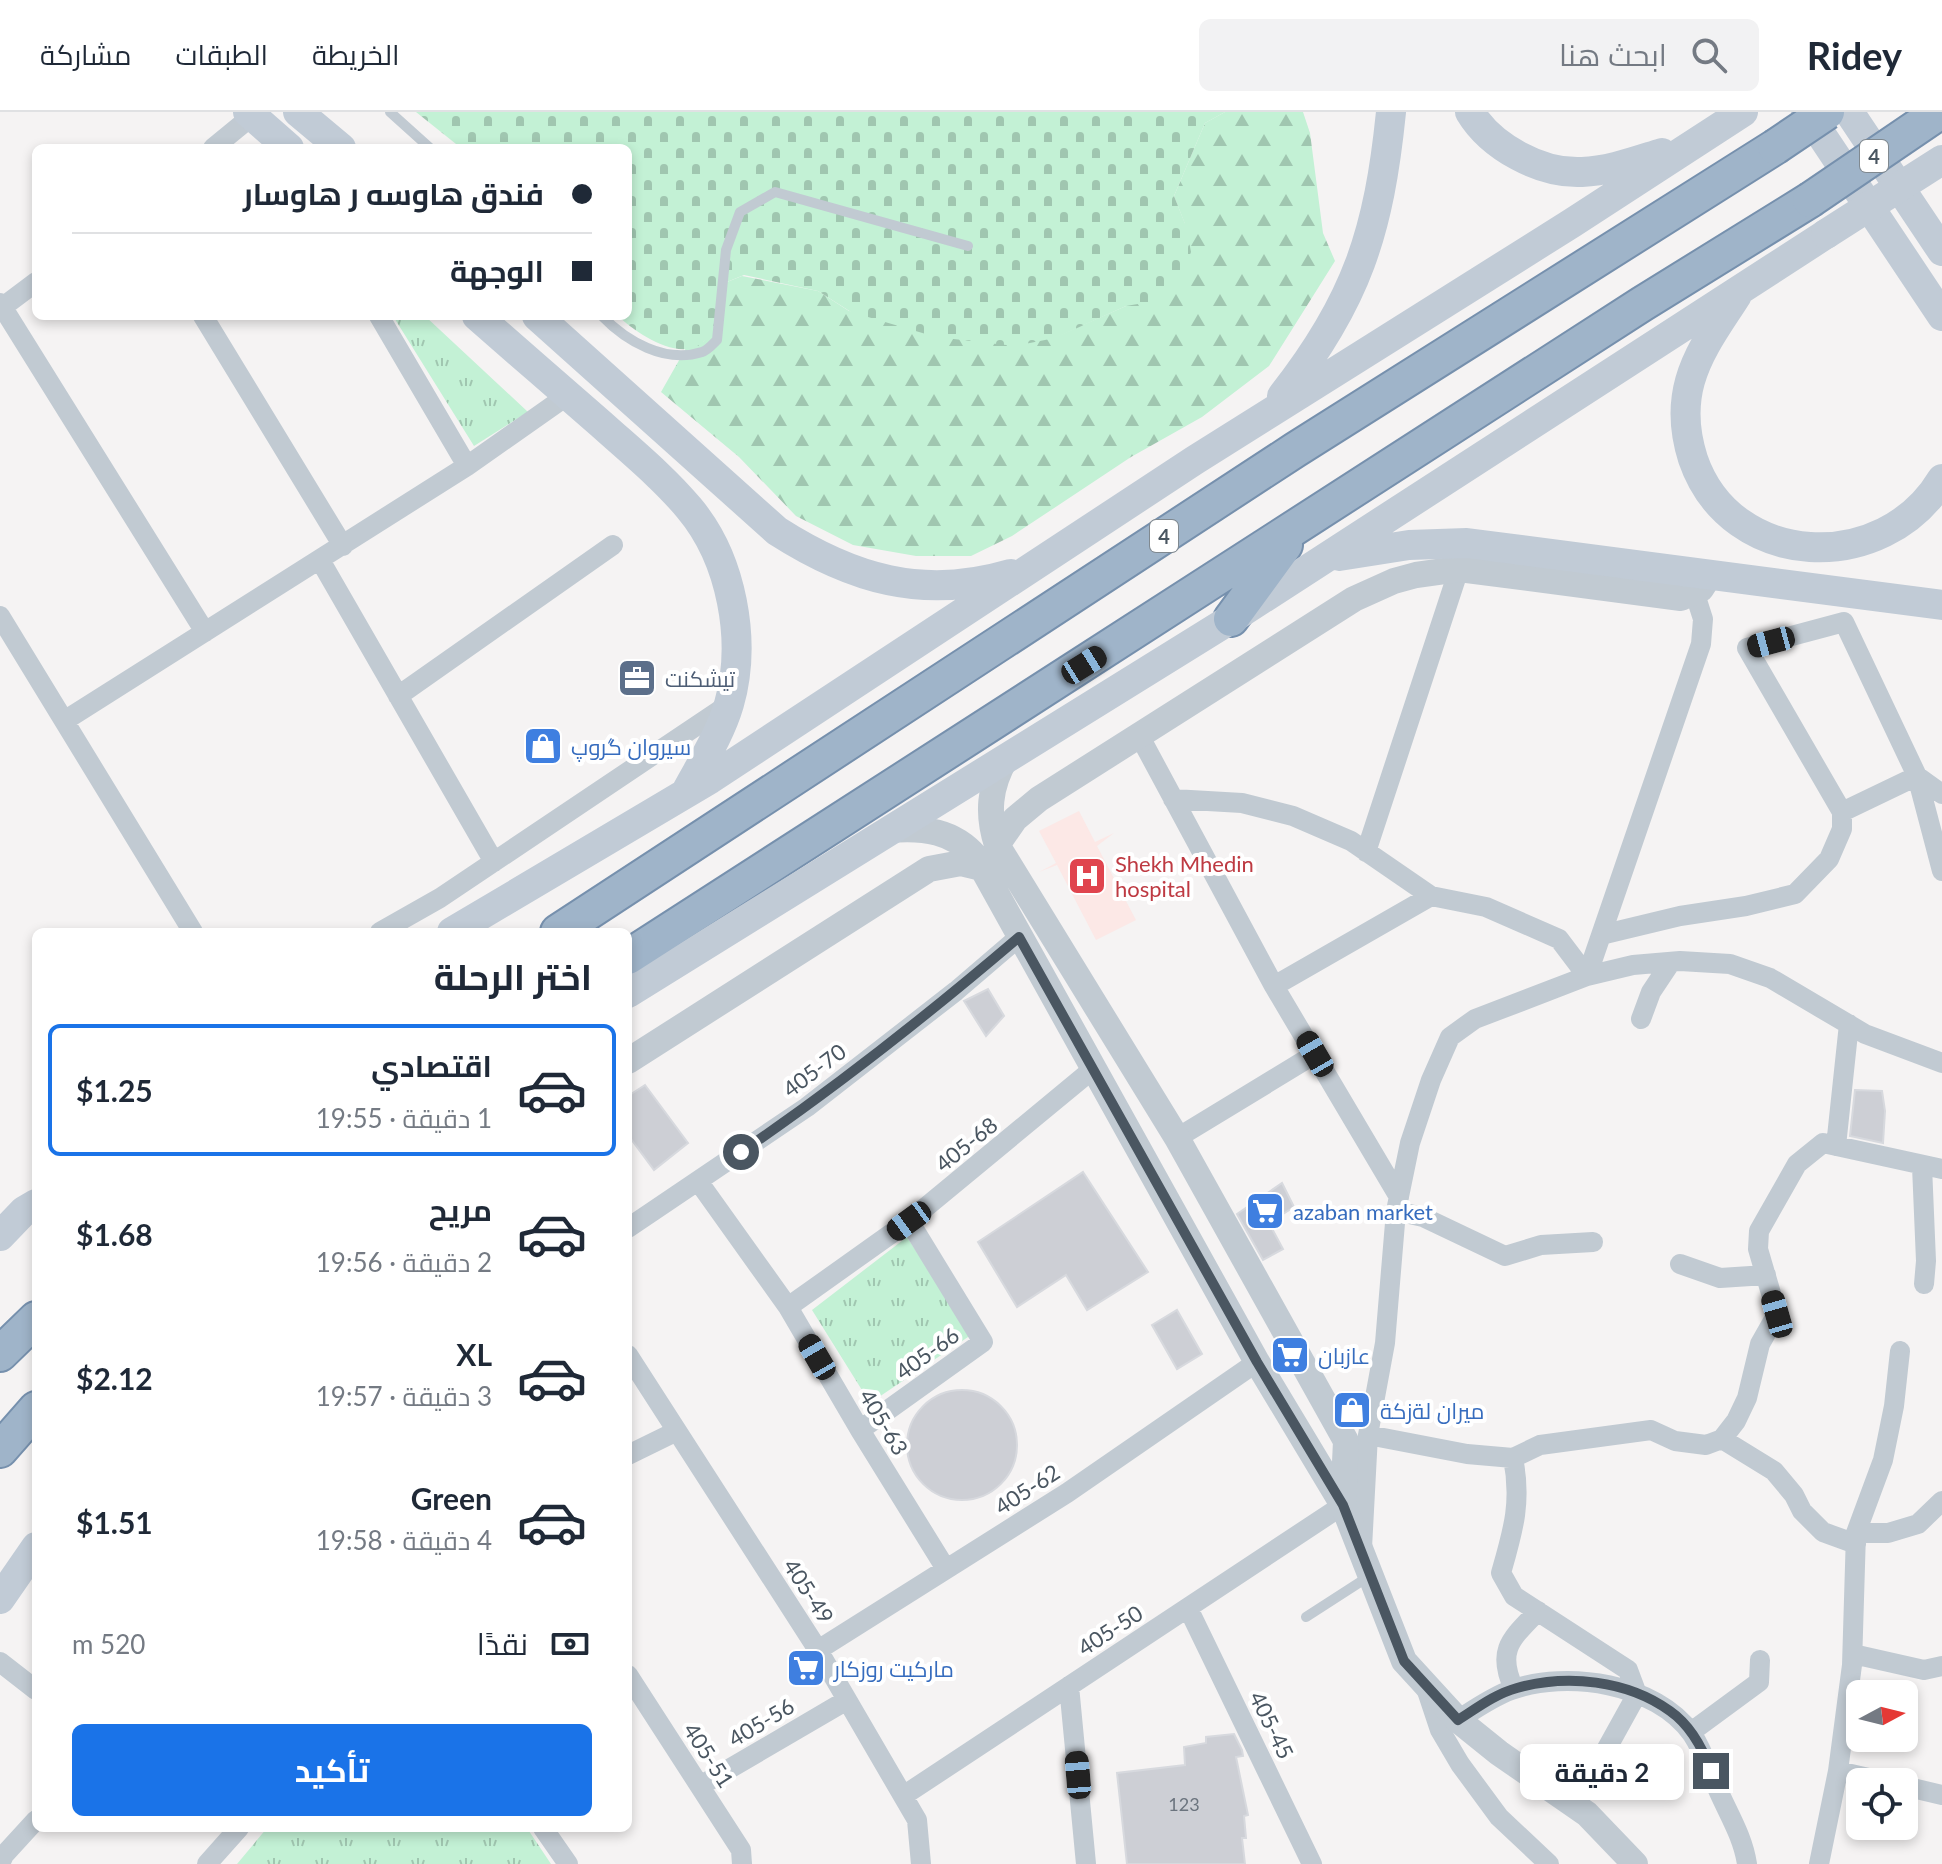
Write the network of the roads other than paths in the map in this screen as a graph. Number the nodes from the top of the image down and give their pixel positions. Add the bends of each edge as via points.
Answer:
1 (298, 112) edge
2 (390, 112) edge
3 (1391, 112) edge
4 (1470, 112) edge
5 (1743, 112) edge
6 (1806, 112) edge
7 (1827, 112) edge
8 (1849, 112) edge
9 (1939, 113) edge
10 (268, 131) edge
11 (1711, 132) junction
12 (226, 144) edge
13 (336, 144) edge
14 (426, 144) edge
15 (1942, 160) edge
16 (968, 246) dead end
17 (1942, 251) edge
18 (32, 285) edge
19 (1743, 286) junction
20 (1, 306) edge
21 (1942, 316) edge
22 (205, 320) edge
23 (381, 320) edge
24 (482, 320) edge
25 (541, 320) edge
26 (606, 320) edge
27 (568, 395) junction
28 (1267, 415) junction
29 (467, 466) junction
30 (1942, 479) edge
31 (1299, 527) junction
32 (613, 545) dead end
33 (343, 546) junction
34 (1325, 558) junction
35 (320, 560) junction
36 (1032, 568) junction
37 (1459, 569) junction
38 (1703, 584) junction
39 (1942, 605) edge
40 (0, 616) edge
41 (1231, 619) junction
42 (205, 632) junction
43 (398, 696) junction
44 (729, 704) junction
45 (64, 721) junction
46 (1139, 735) junction
47 (1006, 758) junction
48 (1917, 776) junction
49 (685, 794) junction
50 (1942, 794) edge
51 (1173, 799) junction
52 (1842, 812) junction
53 (890, 830) junction
54 (997, 845) junction
55 (1366, 852) junction
56 (494, 862) junction
57 (982, 868) junction
58 (1942, 871) edge
59 (1431, 896) junction
60 (191, 928) edge
61 (387, 928) edge
62 (459, 928) edge
63 (564, 928) edge
64 (1601, 935) junction
65 (1019, 937) junction
66 (632, 954) edge
67 (1671, 962) junction
68 (1587, 976) junction
69 (1274, 986) junction
70 (632, 991) edge
71 (1641, 1019) dead end
72 (1849, 1024) junction
73 (1315, 1054) junction
74 (632, 1058) edge
75 (1942, 1063) edge
76 (1093, 1069) junction
77 (1177, 1138) junction
78 (1836, 1146) junction
79 (1932, 1167) edge
80 (698, 1181) junction
81 (1398, 1204) junction
82 (32, 1205) edge
83 (909, 1221) junction
84 (632, 1225) edge
85 (0, 1236) edge
86 (1593, 1242) dead end
87 (1680, 1264) dead end
88 (1766, 1275) junction
89 (1924, 1284) dead end
90 (788, 1307) junction
91 (32, 1323) edge
92 (1900, 1351) dead end
93 (0, 1354) edge
94 (632, 1361) edge
95 (1257, 1362) junction
96 (32, 1414) edge
97 (860, 1430) junction
98 (677, 1431) junction
99 (1368, 1435) junction
100 (1722, 1439) junction
101 (0, 1450) edge
102 (632, 1453) edge
103 (1513, 1458) junction
104 (1942, 1501) edge
105 (1343, 1505) junction
106 (1856, 1539) junction
107 (1362, 1548) junction
108 (32, 1553) edge
109 (946, 1569) junction
110 (1372, 1575) junction
111 (0, 1599) edge
112 (1188, 1608) junction
113 (1538, 1611) junction
114 (1306, 1617) dead end
115 (818, 1650) junction
116 (1853, 1654) junction
117 (1760, 1660) dead end
118 (0, 1662) edge
119 (1942, 1666) edge
120 (632, 1681) edge
121 (1425, 1684) junction
122 (1069, 1686) junction
123 (32, 1687) edge
124 (1514, 1689) junction
125 (1637, 1694) junction
126 (847, 1700) junction
127 (1458, 1720) junction
128 (1691, 1732) junction
129 (1838, 1771) junction
130 (1846, 1773) edge
131 (700, 1786) junction
132 (1918, 1789) edge
133 (1942, 1795) edge
134 (903, 1796) junction
135 (1575, 1806) junction
136 (32, 1824) edge
137 (235, 1832) edge
138 (546, 1832) edge
139 (0, 1864) edge
140 (207, 1864) edge
141 (568, 1864) edge
142 (742, 1864) edge
143 (921, 1864) edge
144 (1086, 1864) edge
145 (1312, 1864) edge
146 (1549, 1864) edge
147 (1635, 1864) edge
148 (1747, 1864) edge
149 (1819, 1864) edge

1 - 13 main road
2 - 14 lane
3 - 28 main road via 1383,188 1354,282 1331,326
4 - 11 main road via 1499,145 1535,164 1580,173 1665,152
5 - 11 main road
6 - 21 main road
7 - 63 highway, 4, bridge
8 - 17 main road
9 - 31 highway, 4, bridge
10 - 12 street
11 - 28 main road
15 - 19 main road, bridge
16 - 26 lane via 775,192 740,212 726,250 717,340 703,352 666,354 645,348
18 - 20 street
19 - 30 main road via 1700,353 1685,412 1697,471 1713,497 1762,535 1792,546 1824,549 1856,545 1886,533 1912,514
19 - 34 main road
20 - 42 street
22 - 33 street
23 - 29 street
24 - 27 main road
25 - 36 main road via 777,531 829,561 900,583 944,585 989,581
27 - 29 street
27 - 44 main road via 691,510 720,562 736,640
28 - 36 main road
29 - 33 street
31 - 41 highway
31 - 66 highway, 4
32 - 43 street
33 - 35 street
34 - 38 main road via 1409,545 1467,543
34 - 41 main road
35 - 42 street
35 - 43 street
36 - 49 main road
37 - 38 street via 1673,598 1688,597
37 - 46 street via 1416,575 1364,594
37 - 55 street
38 - 39 main road
38 - 64 street via 1701,644
40 - 45 street
41 - 47 main road
42 - 45 street
43 - 56 street
44 - 49 main road
44 - 56 street
45 - 60 street
46 - 51 street
46 - 54 street via 1027,809
47 - 53 main road
47 - 54 street via 990,800
48 - 50 street
48 - 52 street
48 - 52 street via 1844,622 1747,648
48 - 58 street
49 - 62 main road
51 - 55 street via 1242,803 1293,816
51 - 69 street
52 - 64 street via 1842,829 1829,859 1795,894
53 - 57 street via 948,835 968,848
53 - 70 main road
54 - 77 street
55 - 59 street
56 - 61 street
57 - 65 street
57 - 74 street via 961,863 929,869
59 - 68 street via 1486,907 1559,939
59 - 69 street
64 - 68 street
65 - 76 street
65 - 80 street, 405-70 via 807,1107
67 - 68 street
67 - 71 street
67 - 72 street via 1730,964 1770,978
68 - 81 street via 1475,1019 1450,1037 1410,1143
69 - 73 street
72 - 75 street
72 - 78 street
73 - 77 street
73 - 81 street
76 - 83 street, 405-68
76 - 95 street
77 - 105 street via 1346,1441
78 - 79 street
78 - 88 street via 1823,1143 1797,1164 1759,1231
79 - 89 street
80 - 84 street, 405-70
80 - 90 street, 405-63
81 - 86 street via 1505,1256 1541,1245
81 - 99 street via 1385,1343
82 - 85 main road
83 - 90 street, 405-68
83 - 97 street, 405-66 via 983,1342
87 - 88 street via 1720,1278
88 - 100 street via 1777,1314 1760,1344 1747,1398
90 - 97 street, 405-63
91 - 93 highway
92 - 106 street via 1883,1460
94 - 98 street, 405-49
95 - 105 street
95 - 109 street, 405-62
96 - 101 highway
97 - 109 street, 405-63
98 - 102 street
98 - 115 street, 405-49
99 - 103 street
99 - 107 street
100 - 103 street via 1706,1445 1675,1441 1651,1430 1540,1445
100 - 106 street via 1774,1471 1823,1532
103 - 113 street via 1516,1521 1501,1573 1514,1596
104 - 106 street via 1918,1524
105 - 107 street
105 - 112 street, 405-50
106 - 116 street
107 - 110 street
108 - 111 main road
109 - 115 street, 405-62
110 - 114 lane
110 - 121 street via 1404,1661
112 - 122 street, 405-50
112 - 145 street, 405-45
113 - 124 street via 1505,1651
113 - 125 street via 1628,1670
115 - 126 street, 405-49
116 - 119 street via 1924,1670
116 - 129 street
117 - 128 street via 1759,1682
118 - 123 street
120 - 131 street, 405-51
121 - 127 street
121 - 146 street via 1440,1730 1460,1764 1499,1817
122 - 134 street, 405-50
122 - 144 street
124 - 125 street via 1582,1680
124 - 127 street
125 - 128 street via 1670,1711
125 - 135 street
126 - 131 street, 405-56
126 - 134 street, 405-49
127 - 135 street
128 - 148 street via 1744,1843
129 - 130 street
129 - 149 street
131 - 142 street, 405-51 via 741,1850
132 - 133 street
134 - 143 street, 405-49 via 917,1820
135 - 147 street
136 - 139 street
137 - 140 street
138 - 141 street

